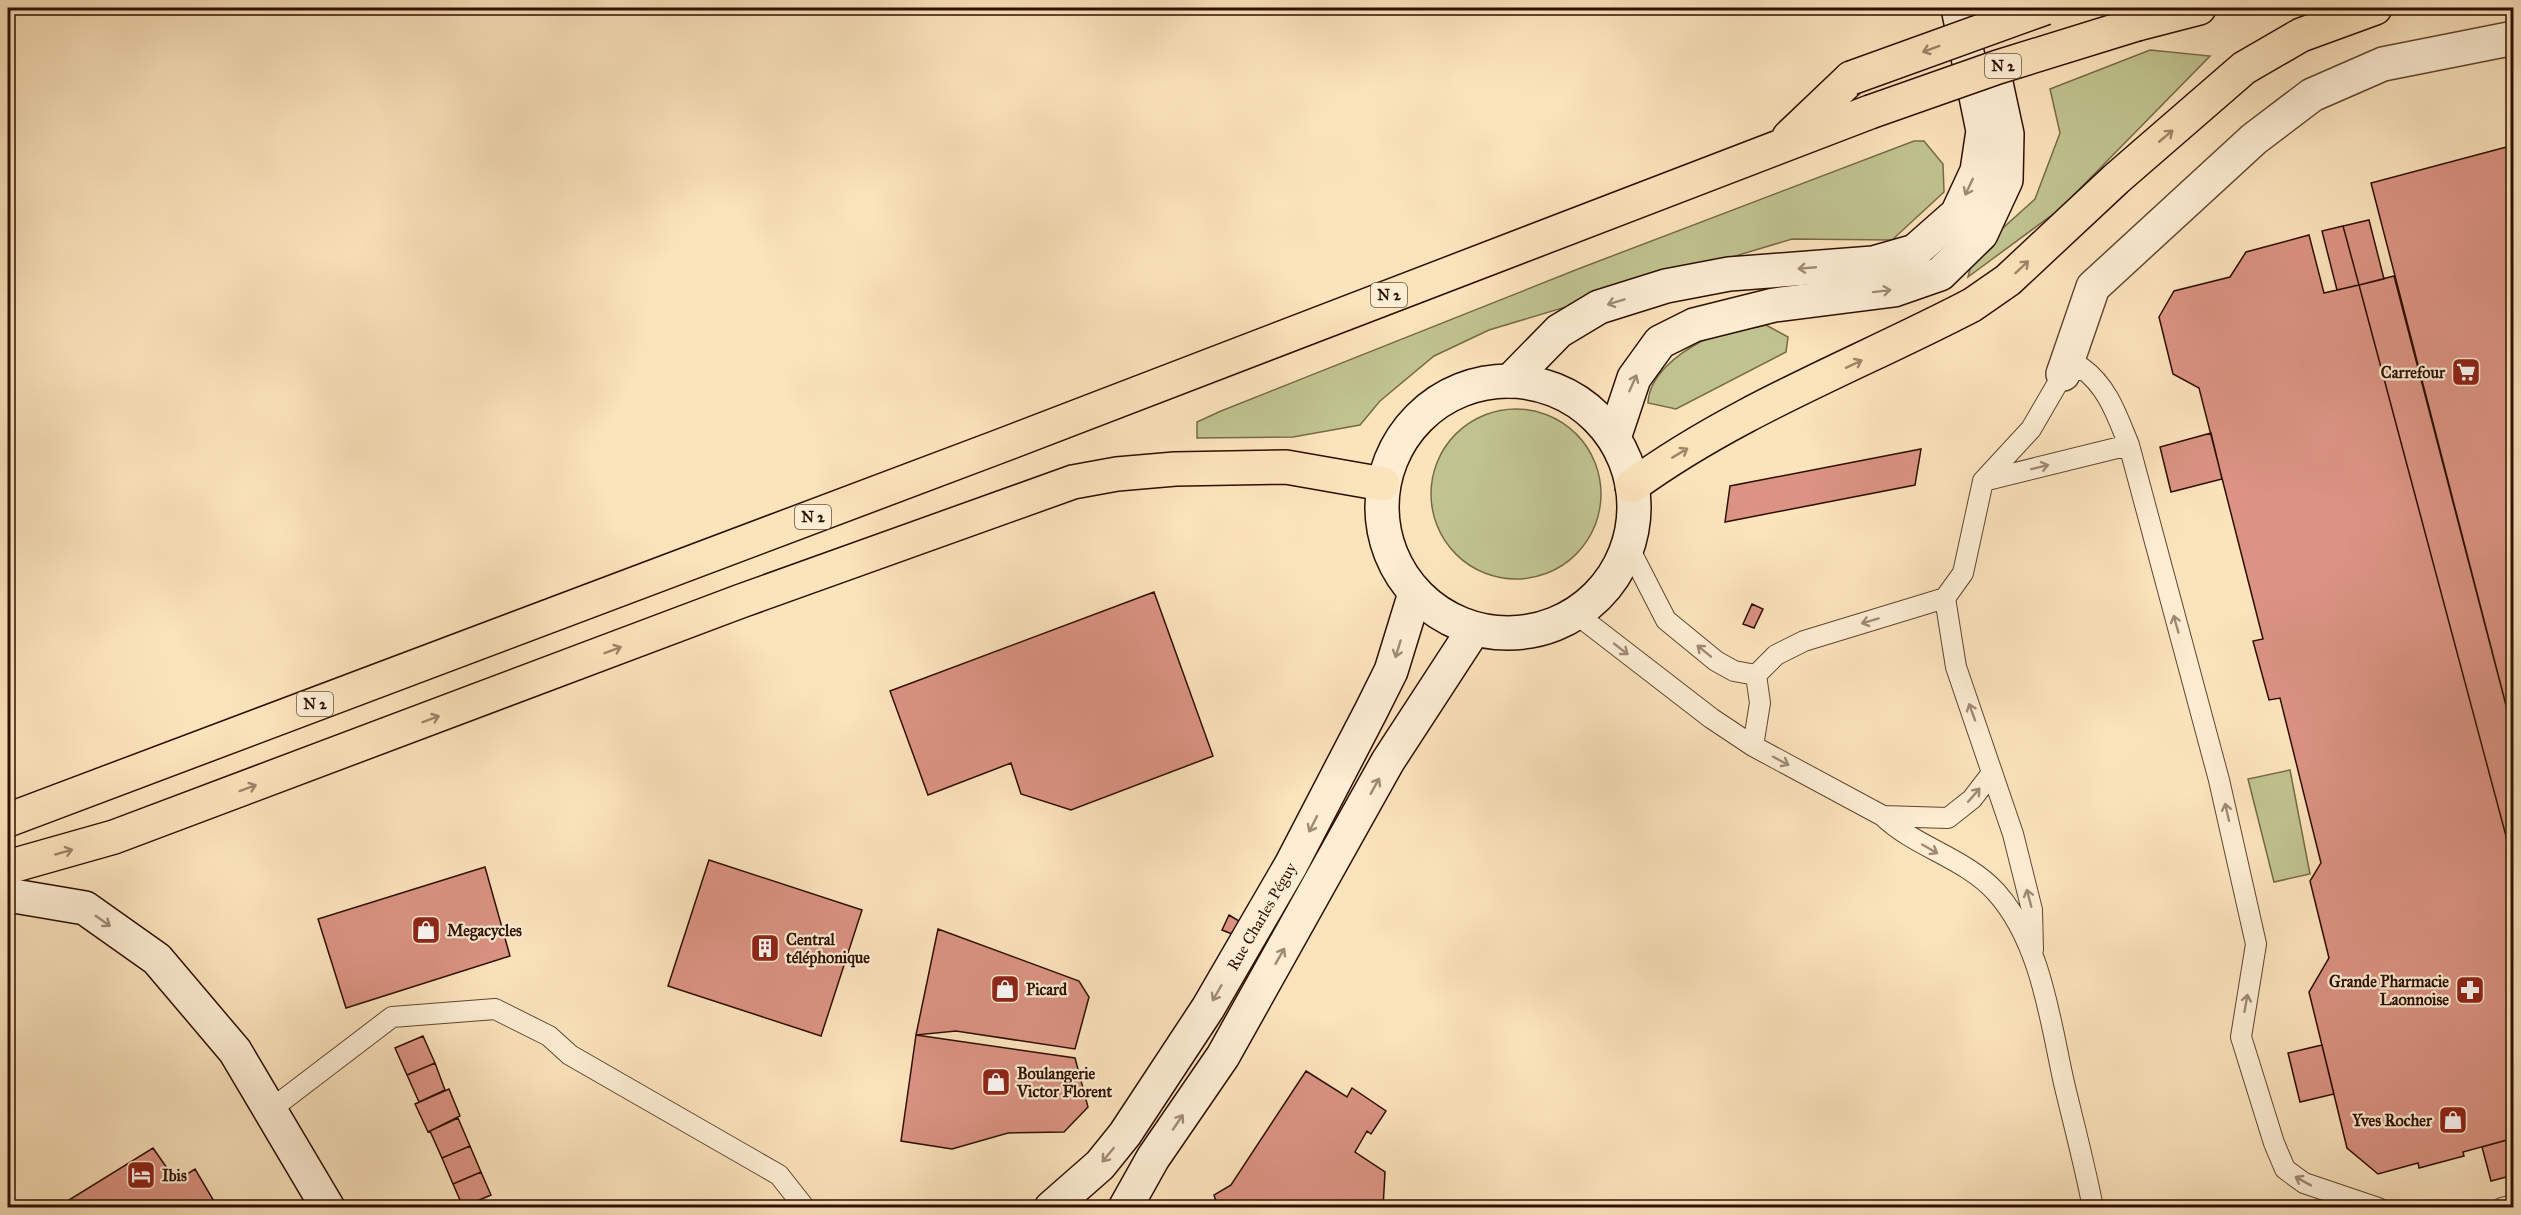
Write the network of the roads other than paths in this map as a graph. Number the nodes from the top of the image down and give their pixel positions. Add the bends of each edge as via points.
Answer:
1 (1958, 8) edge
2 (1981, 8) edge
3 (2045, 8) edge
4 (2199, 8) edge
5 (2375, 8) edge
6 (2514, 38) edge
7 (1777, 149) junction
8 (2062, 374) junction
9 (1510, 381) junction
10 (1614, 438) junction
11 (2129, 445) junction
12 (1983, 481) junction
13 (1383, 484) junction
14 (1632, 486) junction
15 (1628, 546) junction
16 (1415, 593) junction
17 (1945, 598) junction
18 (1575, 613) junction
19 (1474, 629) junction
20 (1756, 675) junction
21 (1753, 746) junction
22 (1992, 773) junction
23 (1883, 816) junction
24 (8, 820) edge
25 (8, 867) edge
26 (8, 895) edge
27 (2033, 956) junction
28 (270, 1110) junction
29 (2514, 1205) edge
30 (328, 1208) edge
31 (805, 1208) edge
32 (1051, 1208) edge
33 (1125, 1208) edge
34 (2093, 1208) edge
35 (2378, 1208) edge
36 (2502, 1208) edge

1 -> 9 main road via 1983,131 1977,171 1957,214 1915,252 1873,263 1729,274 1666,286 1599,307 1559,331
10 -> 2 main road via 1634,378 1660,342 1694,325 1774,305 1894,290 1940,274 1981,234 2006,180 2007,146
3 -> 7 main road, bridge via 1851,78
4 - 7 main road, N 2, bridge via 1998,67
14 -> 5 main road via 1712,433 1972,305 2008,280 2116,179 2244,69 2301,35
6 - 8 main road via 2384,64 2312,95 2254,139 2093,287
7 - 24 main road, N 2 via 1003,446
8 - 11 lane via 2082,368 2094,376 2111,402
8 - 12 lane via 2031,429
9 - 10 main road via 1550,388 1586,408
9 - 13 main road via 1475,385 1442,399 1415,421 1395,450
10 - 14 main road
12 -> 11 lane
35 -> 11 lane via 2304,1183 2285,1169 2274,1143 2241,1037 2256,944 2219,780
12 - 17 lane via 1963,573
13 - 16 main road via 1381,513 1386,542
25 -> 13 main road via 125,833 752,597 1073,482 1175,469 1286,467
14 - 15 main road via 1634,516
15 - 18 main road via 1598,596
20 -> 15 lane via 1734,671 1716,661 1666,620
16 - 19 main road via 1452,621
16 -> 32 main road, Rue Charles Péguy via 1391,671 1291,865 1208,1008 1125,1134 1100,1165
17 -> 20 lane via 1804,641 1776,655
22 -> 17 lane via 1956,667
18 - 19 main road via 1532,630 1509,633
18 -> 21 lane
33 -> 19 main road via 1223,1056 1388,761
20 - 21 lane via 1760,703
21 -> 23 lane
23 -> 22 lane via 1948,818 1972,799
27 -> 22 lane via 2032,910 2013,834
23 -> 27 lane via 1898,830 1995,891 2012,914
26 -> 28 main road via 85,908 158,958 236,1051
27 - 34 lane
28 - 30 main road
28 - 31 lane via 392,1017 495,1009 549,1036 570,1055 779,1174
29 - 36 lane

